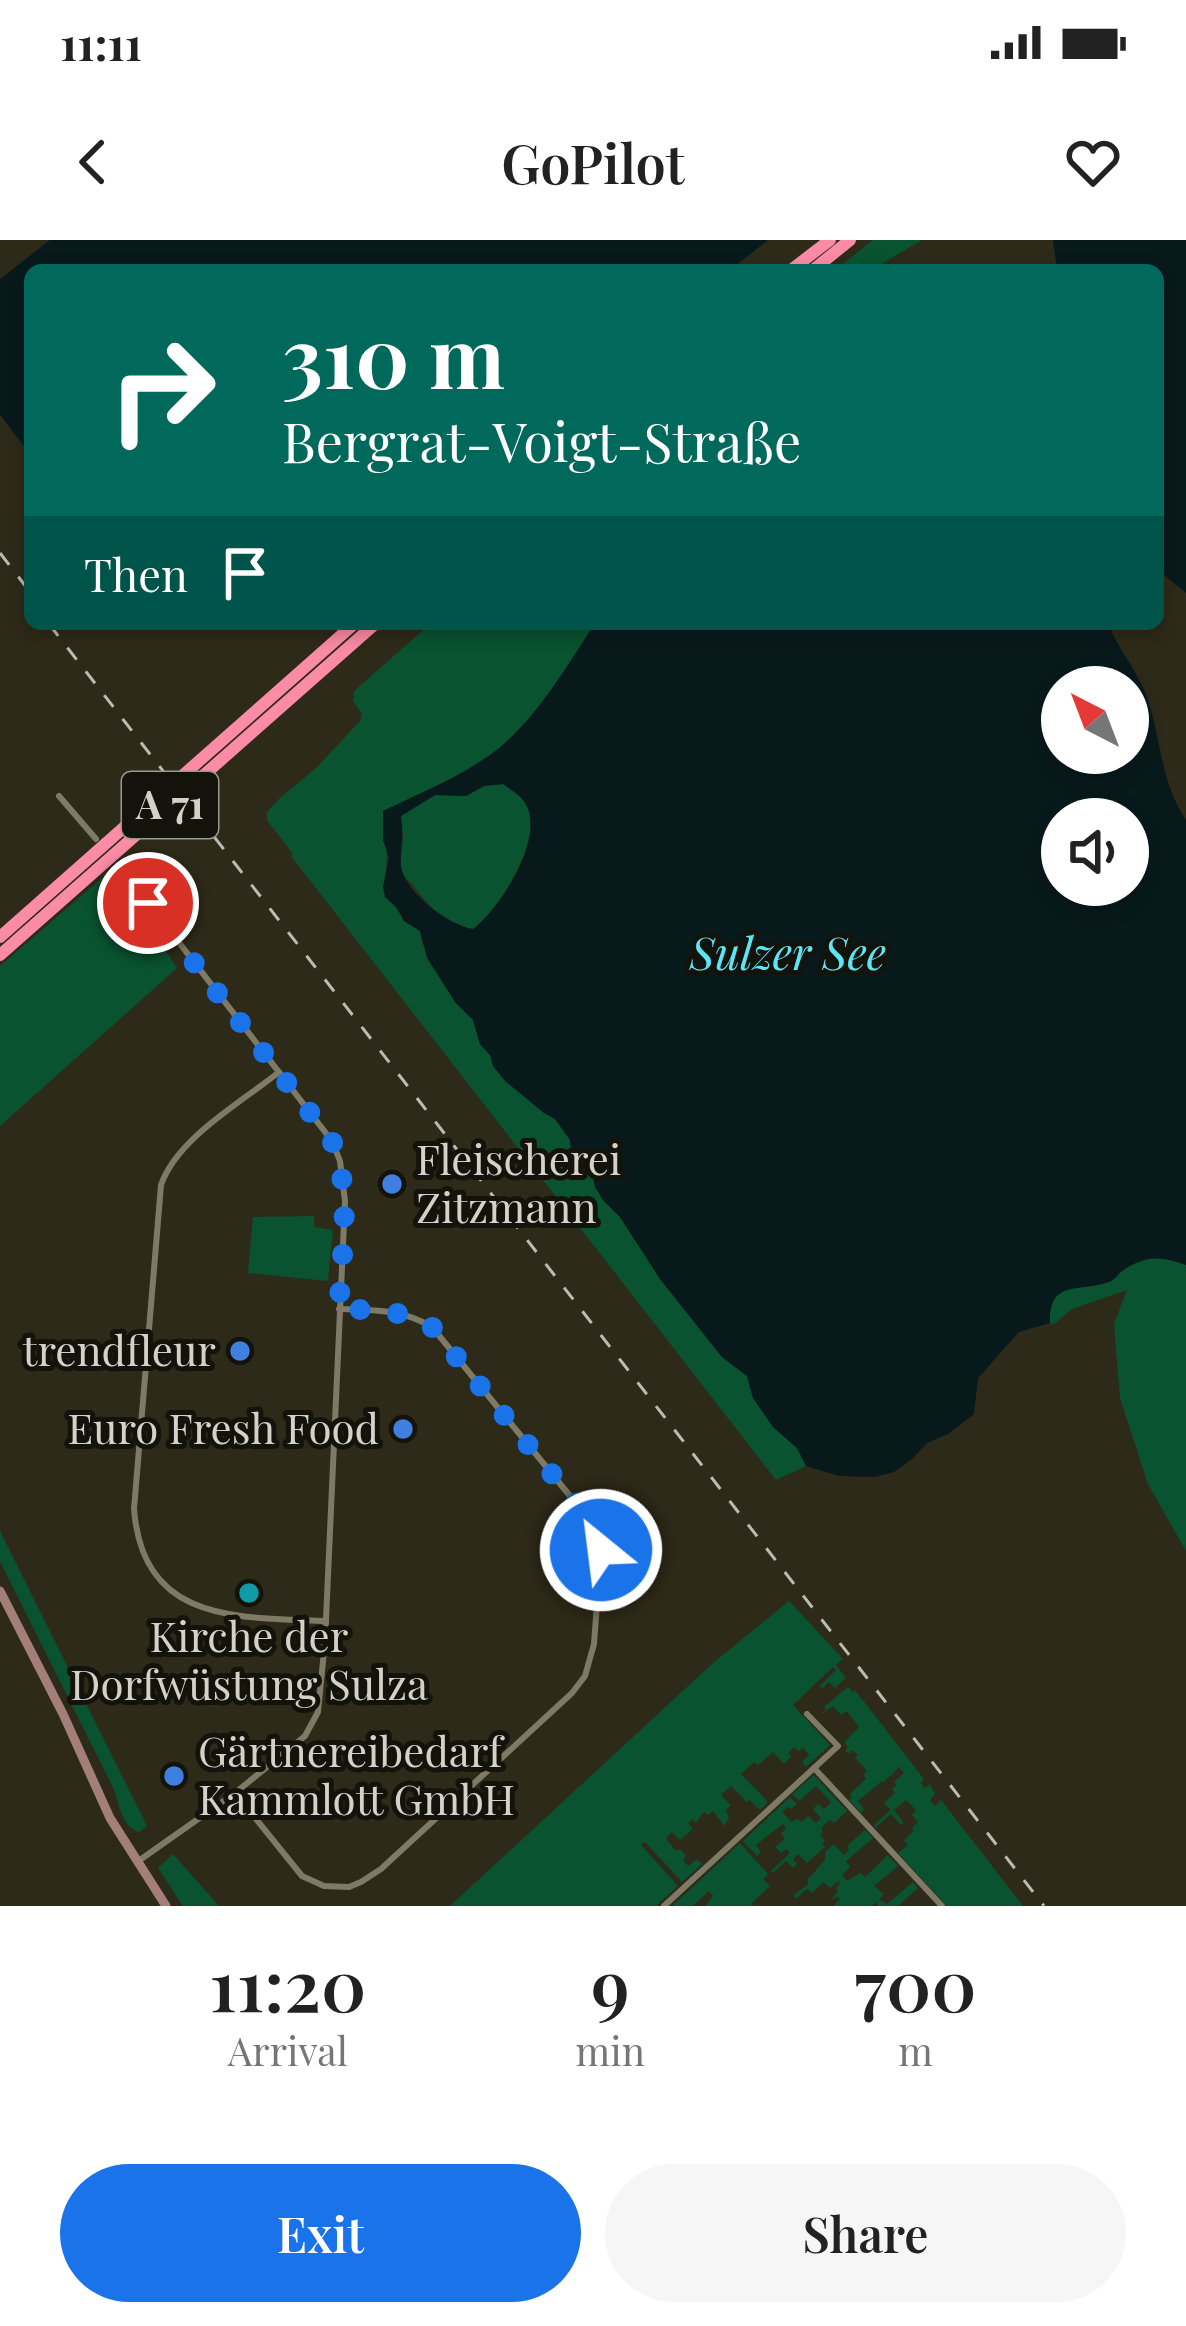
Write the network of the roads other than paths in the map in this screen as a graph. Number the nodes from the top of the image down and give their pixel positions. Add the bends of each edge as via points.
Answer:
1 (830, 240) edge
2 (850, 240) edge
3 (799, 264) edge
4 (820, 264) edge
5 (349, 630) edge
6 (368, 630) edge
7 (245, 728) junction
8 (59, 796) dead end
9 (96, 839) dead end
10 (120, 866) dead end
11 (85, 872) junction
12 (0, 937) edge
13 (0, 955) edge
14 (279, 1072) junction
15 (339, 1309) junction
16 (0, 1591) edge
17 (326, 1621) junction
18 (808, 1714) dead end
19 (814, 1768) junction
20 (235, 1793) junction
21 (137, 1862) junction
22 (166, 1906) edge
23 (664, 1906) edge
24 (942, 1906) edge

1 - 3 highway
2 - 4 highway
5 - 7 highway, A 71
6 - 7 highway, A 71
7 - 11 highway, A 71
8 - 9 street
10 - 14 street
11 - 12 highway, A 71
11 - 13 highway, A 71
14 - 15 street via 340,1161
14 - 17 street via 185,1147 161,1184 134,1509 151,1566 183,1600 209,1612
15 - 17 street
15 - 20 street via 394,1310 432,1327 588,1518 601,1550 595,1644 572,1693 362,1882 324,1886 302,1876
16 - 21 main road
17 - 20 street via 311,1727
18 - 19 street via 838,1746
19 - 23 street
19 - 24 street
20 - 21 street
21 - 22 main road

